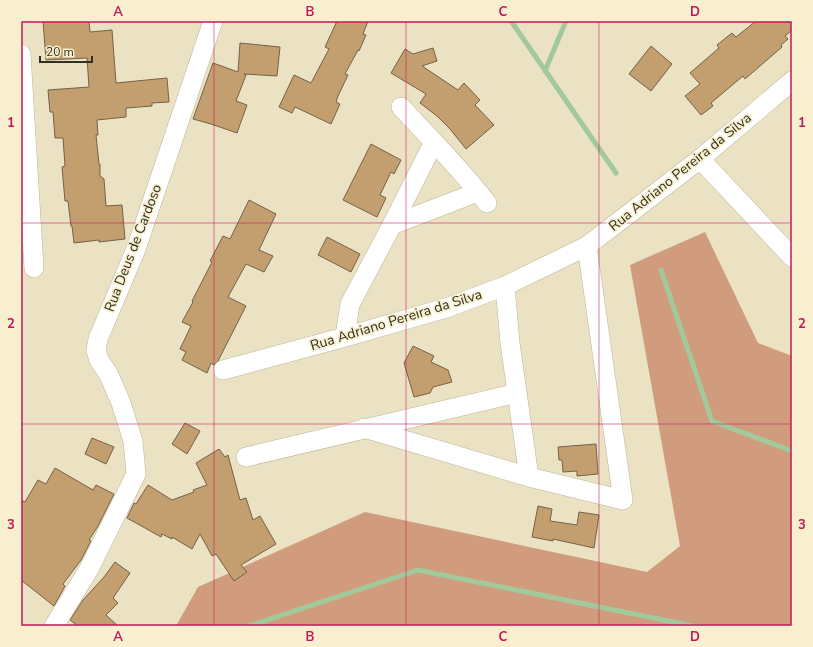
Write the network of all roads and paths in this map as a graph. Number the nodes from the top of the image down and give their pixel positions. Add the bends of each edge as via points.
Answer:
1 (213, 21) edge
2 (21, 54) edge
3 (792, 80) edge
4 (401, 107) dead end
5 (434, 142) junction
6 (700, 159) junction
7 (392, 225) junction
8 (587, 246) junction
9 (792, 257) edge
10 (34, 268) dead end
11 (505, 286) junction
12 (345, 337) junction
13 (223, 370) dead end
14 (517, 393) junction
15 (364, 428) junction
16 (246, 457) dead end
17 (529, 477) junction
18 (54, 626) edge

1 - 18 street, Rua Deus de Cardoso via 136,249 98,339 96,350 118,396 133,441 136,474 89,568
2 - 10 street
3 - 6 street, Rua Adriano Pereira da Silva
4 - 5 street
5 - 7 street
5 - 7 street via 482,197
6 - 8 street, Rua Adriano Pereira da Silva
6 - 9 street
7 - 12 street via 350,304
8 - 11 street, Rua Adriano Pereira da Silva
8 - 17 street via 623,500
11 - 12 street, Rua Adriano Pereira da Silva via 446,308
11 - 14 street
12 - 13 street, Rua Adriano Pereira da Silva
14 - 15 street
14 - 17 street
15 - 16 street
15 - 17 street

